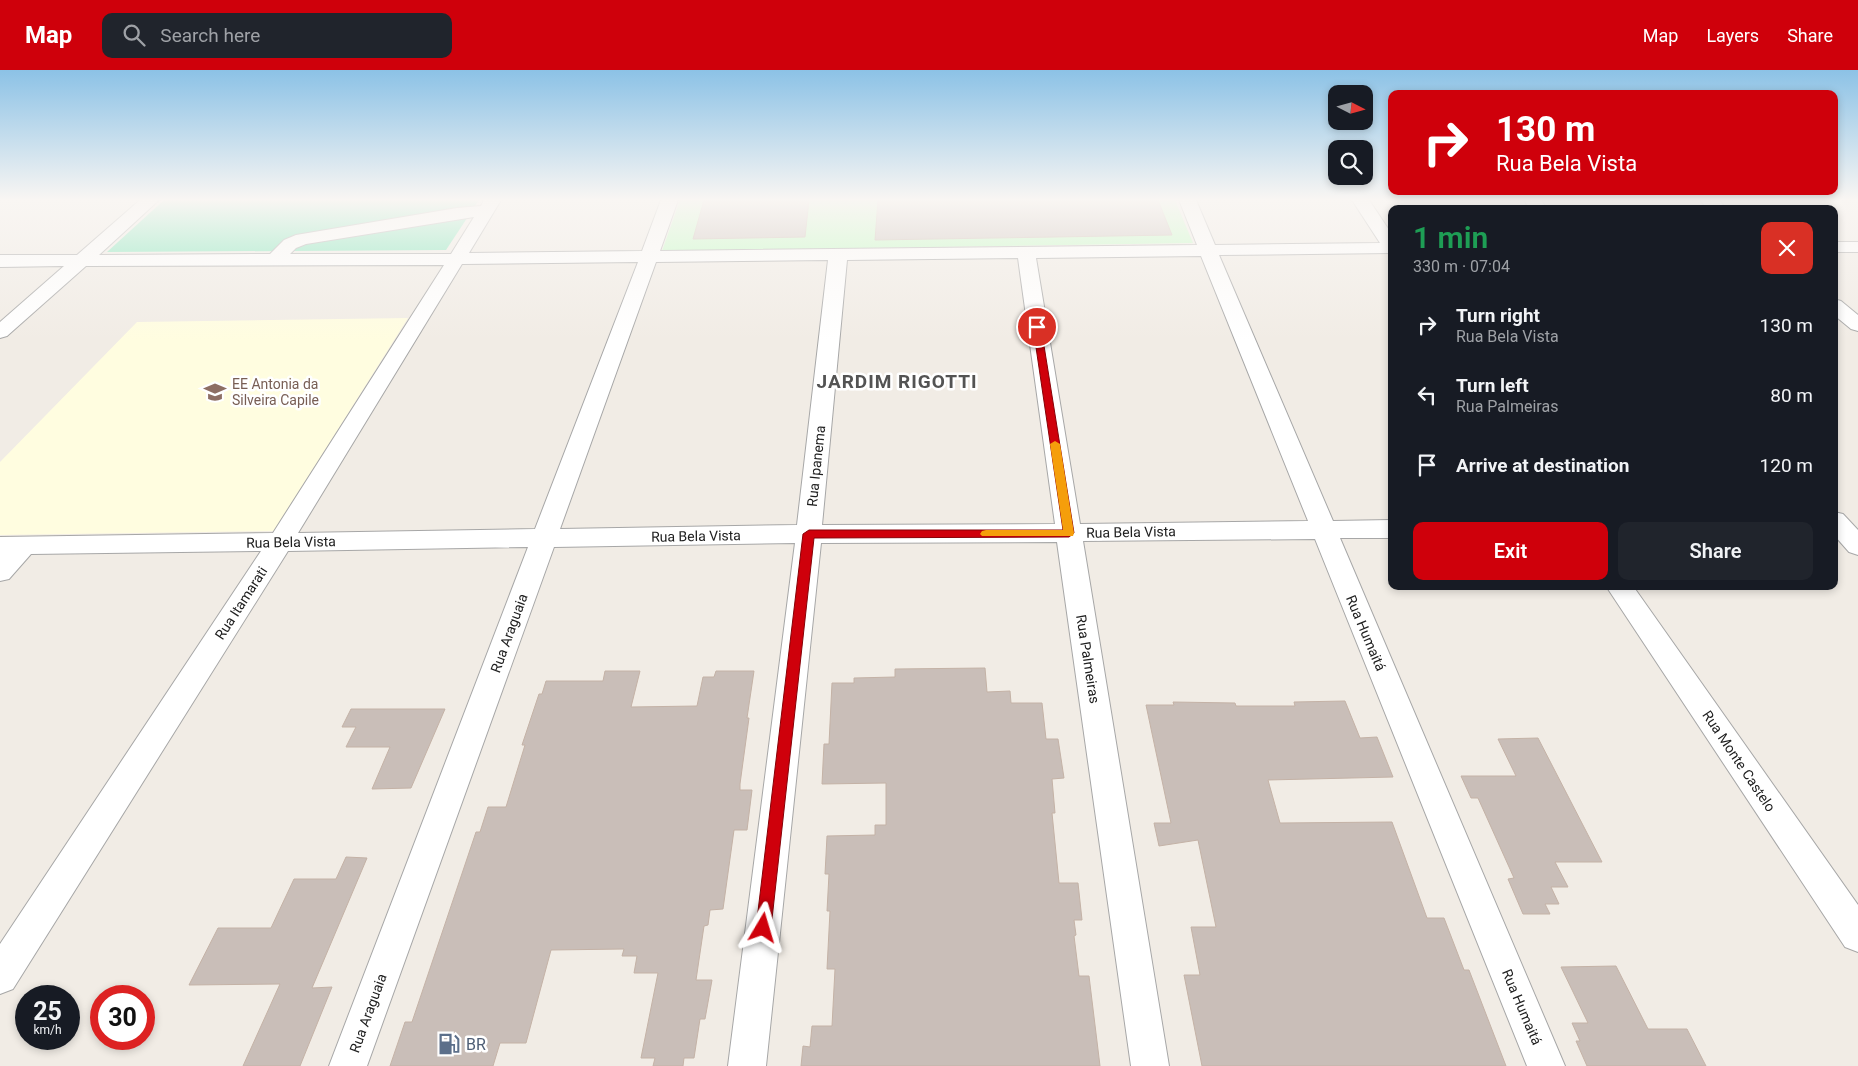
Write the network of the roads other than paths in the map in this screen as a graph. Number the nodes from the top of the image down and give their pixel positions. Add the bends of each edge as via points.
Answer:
1 (98, 246) edge
2 (288, 246) edge
3 (464, 246) edge
4 (653, 246) edge
5 (1388, 247) edge
6 (1838, 247) edge
7 (1858, 247) edge
8 (1208, 249) junction
9 (1026, 252) junction
10 (838, 254) junction
11 (649, 256) junction
12 (456, 259) junction
13 (274, 260) junction
14 (0, 261) edge
15 (82, 261) junction
16 (1838, 308) edge
17 (1858, 325) edge
18 (0, 332) edge
19 (1838, 520) edge
20 (1858, 520) edge
21 (1838, 524) edge
22 (1388, 528) edge
23 (1324, 530) junction
24 (1069, 533) junction
25 (809, 534) junction
26 (544, 540) junction
27 (280, 542) junction
28 (12, 546) edge
29 (1858, 546) edge
30 (0, 572) edge
31 (1622, 590) edge
32 (1858, 935) edge
33 (0, 976) edge
34 (348, 1066) edge
35 (747, 1066) edge
36 (1150, 1066) edge
37 (1546, 1066) edge

1 - 15 street
2 - 13 street
3 - 12 street, Rua Itamarati
4 - 11 street, Rua Araguaia
5 - 8 street
6 - 7 street
8 - 9 street
8 - 23 street, Rua Humaitá
9 - 10 street
9 - 24 street, Rua Palmeiras
10 - 11 street
10 - 25 street, Rua Ipanema
11 - 12 street
11 - 26 street, Rua Araguaia
12 - 13 street
12 - 27 street, Rua Itamarati
13 - 15 street
14 - 15 street
15 - 18 street
16 - 17 street
19 - 20 street
21 - 29 street
22 - 23 street, Rua Bela Vista
23 - 24 street, Rua Bela Vista
23 - 37 street, Rua Humaitá
24 - 25 street, Rua Bela Vista
24 - 36 street, Rua Palmeiras
25 - 26 street, Rua Bela Vista
25 - 35 street, Rua Ipanema
26 - 27 street, Rua Bela Vista
26 - 34 street, Rua Araguaia
27 - 28 street, Rua Bela Vista
27 - 33 street, Rua Itamarati
28 - 30 street
31 - 32 street, Rua Monte Castelo

